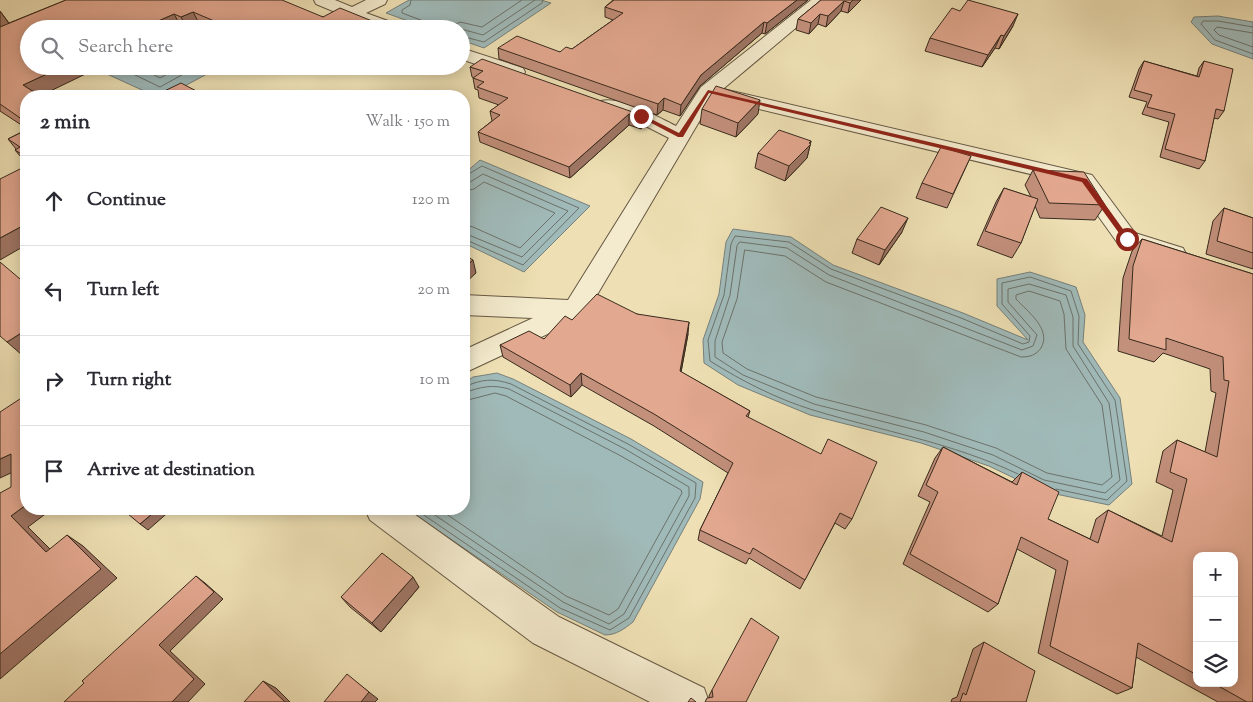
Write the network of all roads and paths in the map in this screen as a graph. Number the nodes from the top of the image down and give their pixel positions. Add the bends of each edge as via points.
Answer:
1 (322, 0) edge
2 (379, 0) edge
3 (821, 0) edge
4 (352, 14) junction
5 (368, 20) edge
6 (470, 56) edge
7 (530, 77) edge
8 (708, 91) junction
9 (594, 100) edge
10 (680, 136) junction
11 (1190, 259) edge
12 (470, 305) edge
13 (575, 310) junction
14 (470, 359) edge
15 (389, 515) edge
16 (690, 702) edge

1 - 4 street
2 - 4 street
3 - 8 street
4 - 5 street
6 - 7 street
8 - 10 street
8 - 11 street via 1084,180 1127,239
9 - 10 street via 641,116
10 - 13 street
12 - 13 street
13 - 14 street
15 - 16 street via 546,630

